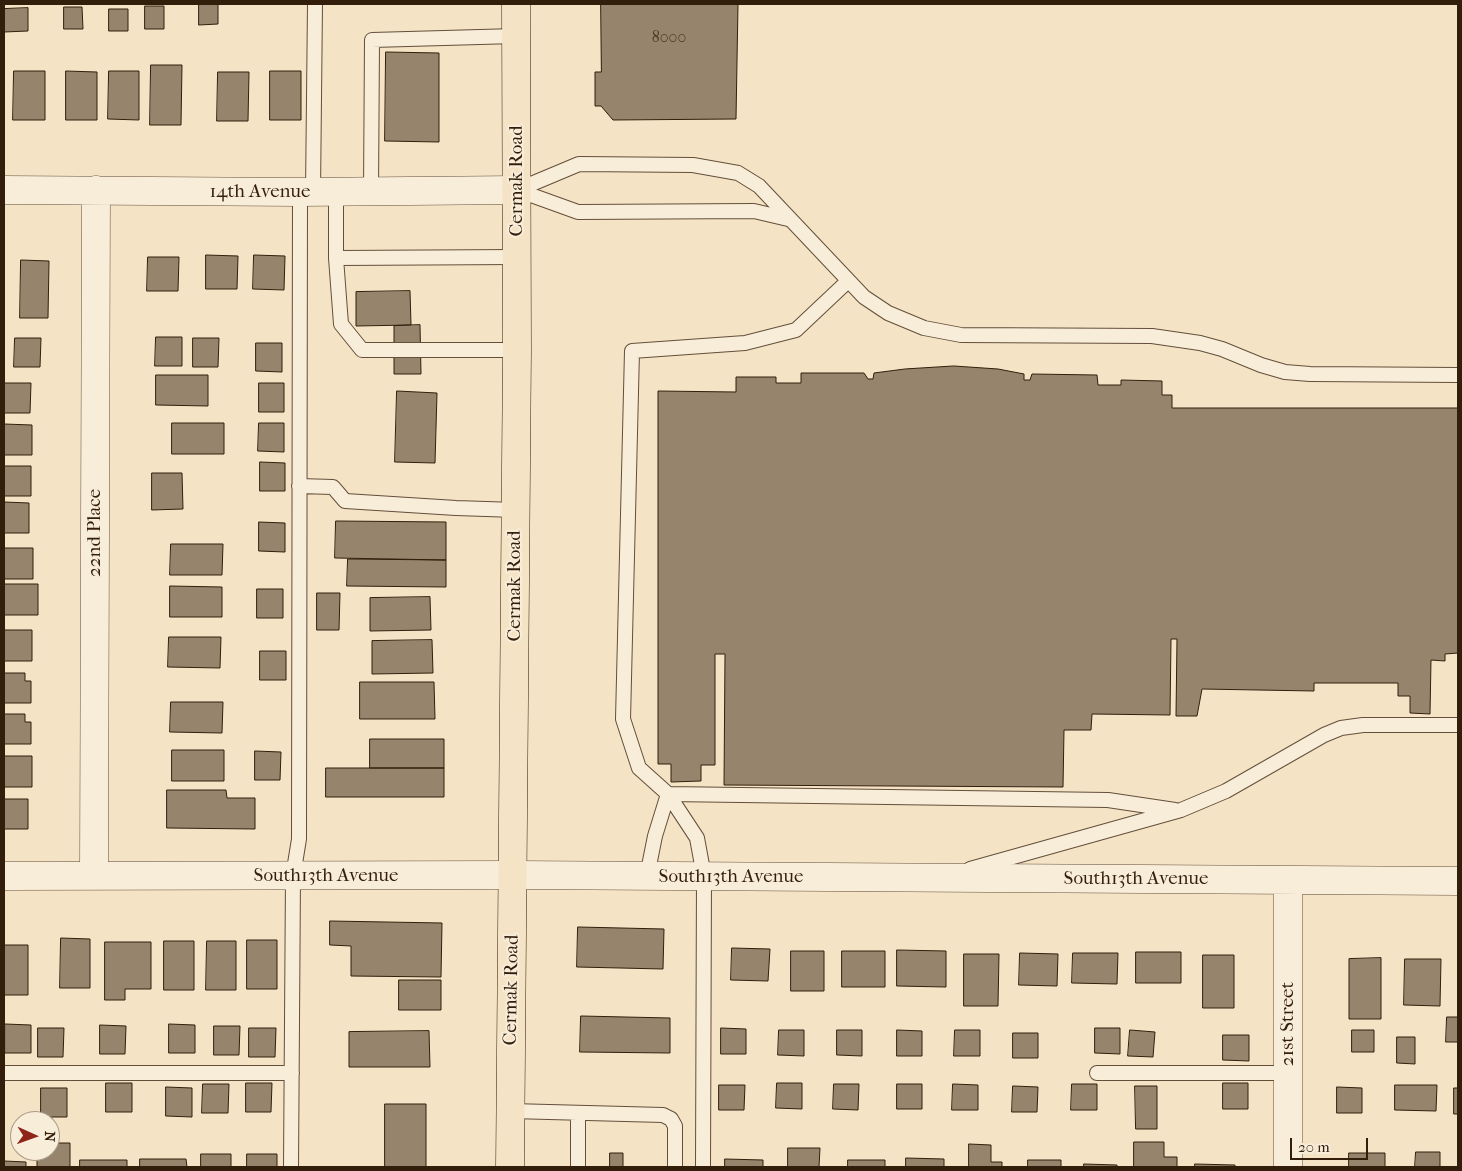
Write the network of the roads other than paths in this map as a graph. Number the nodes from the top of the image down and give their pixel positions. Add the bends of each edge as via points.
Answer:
1 (315, 4) edge
2 (516, 4) edge
3 (516, 36) junction
4 (4, 190) edge
5 (96, 190) junction
6 (517, 190) junction
7 (316, 192) junction
8 (371, 192) junction
9 (789, 219) junction
10 (517, 257) junction
11 (336, 258) junction
12 (848, 281) junction
13 (516, 350) junction
14 (1458, 375) edge
15 (299, 486) junction
16 (516, 510) junction
17 (1458, 725) edge
18 (668, 794) junction
19 (1181, 810) junction
20 (513, 875) junction
21 (4, 876) edge
22 (94, 876) junction
23 (293, 876) junction
24 (647, 876) junction
25 (704, 876) junction
26 (936, 878) junction
27 (1288, 880) junction
28 (1458, 881) edge
29 (292, 1072) junction
30 (4, 1073) edge
31 (1097, 1073) dead end
32 (1288, 1073) junction
33 (511, 1111) junction
34 (578, 1113) junction
35 (291, 1167) edge
36 (510, 1167) edge
37 (578, 1167) edge
38 (676, 1167) edge
39 (703, 1167) edge
40 (1288, 1167) edge

1 - 7 lane
2 - 3 main road, Cermak Road
3 - 6 main road, Cermak Road
3 - 8 lane via 372,40
4 - 5 street, 14th Avenue
5 - 7 street, 14th Avenue
5 - 22 street, 22nd Place
6 - 8 street, 14th Avenue
6 - 9 lane via 578,212 754,211
6 - 9 lane via 579,164 693,165 738,172 759,186
6 - 10 main road, Cermak Road
7 - 8 street, 14th Avenue
7 - 11 lane
7 - 15 lane
9 - 12 lane
10 - 11 lane
10 - 13 main road, Cermak Road
11 - 13 lane via 340,324 362,350
12 - 14 lane via 888,313 924,328 948,333 970,336 1152,336 1200,343 1285,372
12 - 18 lane via 796,330 745,343 632,351 624,719 639,768
13 - 16 main road, Cermak Road
15 - 16 lane via 333,487 345,501
15 - 23 lane via 299,839
16 - 20 main road, Cermak Road
17 - 19 lane via 1342,728 1324,734 1226,790
18 - 19 lane via 1108,800
18 - 24 lane
18 - 25 lane via 697,838
19 - 26 lane
20 - 23 street, South13th Avenue
20 - 24 street, South13th Avenue
20 - 33 main road, Cermak Road
21 - 22 street, South13th Avenue
22 - 23 street, South13th Avenue
23 - 29 lane
24 - 25 street, South13th Avenue
25 - 26 street, South13th Avenue
25 - 39 lane
26 - 27 street, South13th Avenue
27 - 28 street, South13th Avenue
27 - 32 street, 21st Street
29 - 30 lane
29 - 35 lane
31 - 32 lane
32 - 40 street, 21st Street
33 - 34 lane
33 - 36 main road, Cermak Road
34 - 37 lane
34 - 38 lane via 663,1115 671,1119 675,1126

